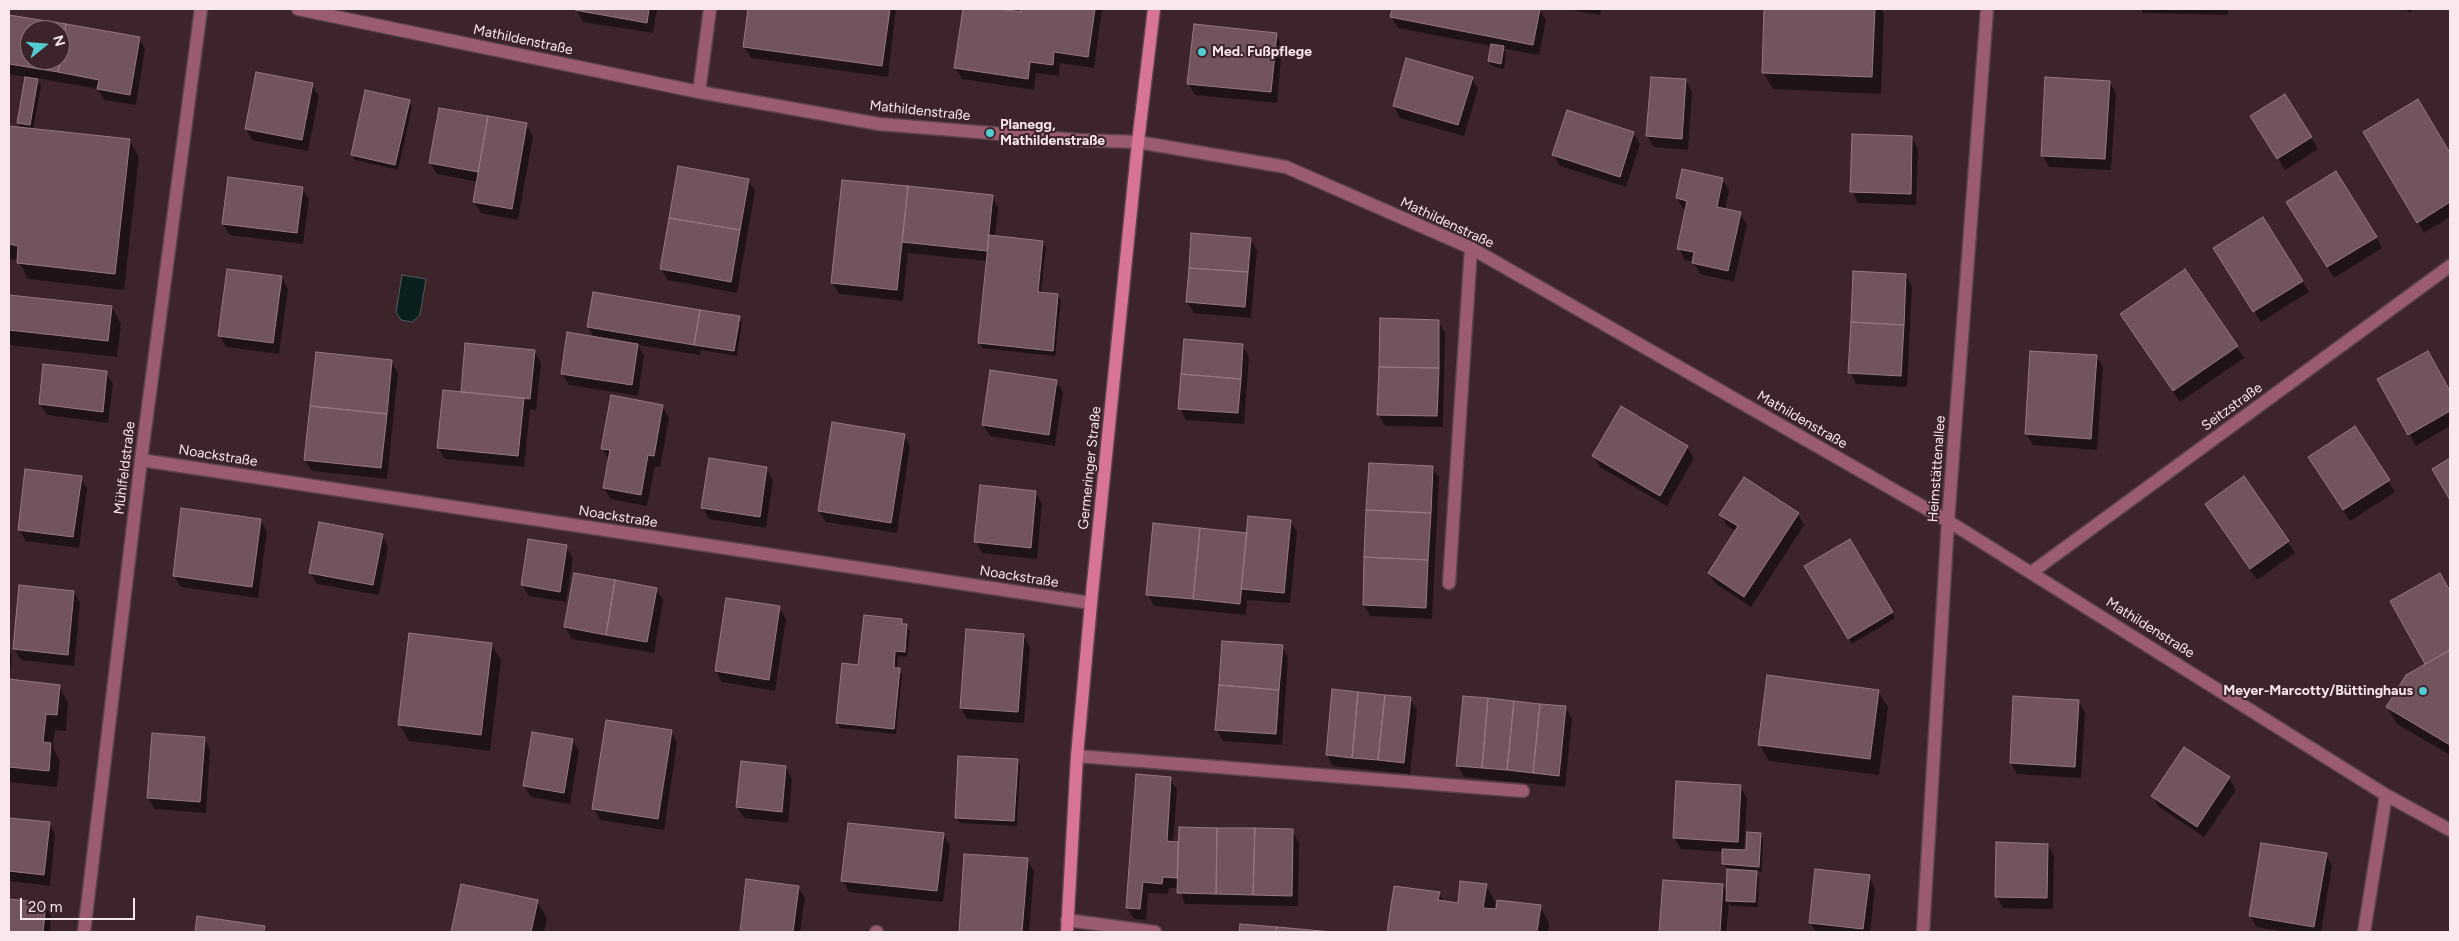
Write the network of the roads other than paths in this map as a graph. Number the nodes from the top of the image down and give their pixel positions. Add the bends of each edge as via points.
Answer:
1 (201, 9) edge
2 (298, 9) edge
3 (710, 9) edge
4 (1154, 9) edge
5 (1987, 9) edge
6 (698, 92) junction
7 (1138, 142) junction
8 (1471, 248) junction
9 (2450, 266) edge
10 (141, 460) junction
11 (1948, 521) junction
12 (2032, 572) junction
13 (1449, 583) dead end
14 (1091, 603) junction
15 (1076, 756) junction
16 (1523, 791) dead end
17 (2386, 794) junction
18 (2450, 830) edge
19 (1067, 926) edge
20 (84, 932) edge
21 (1155, 932) edge
22 (1923, 932) edge
23 (2364, 932) edge

1 - 10 street, Mühlfeldstraße
2 - 6 street, Mathildenstraße
3 - 6 street
4 - 7 main road, Germeringer Straße
5 - 11 street, Heimstättenallee
6 - 7 street, Mathildenstraße via 879,124
7 - 8 street, Mathildenstraße via 1286,167
7 - 14 main road, Germeringer Straße
8 - 11 street, Mathildenstraße
8 - 13 street
9 - 12 street, Seitzstraße
10 - 14 street, Noackstraße
10 - 20 street, Mühlfeldstraße
11 - 12 street, Mathildenstraße
11 - 22 street, Heimstättenallee
12 - 17 street, Mathildenstraße
14 - 15 main road, Germeringer Straße
15 - 16 street
15 - 19 main road, Germeringer Straße
17 - 18 street, Mathildenstraße
17 - 23 street
19 - 21 street

